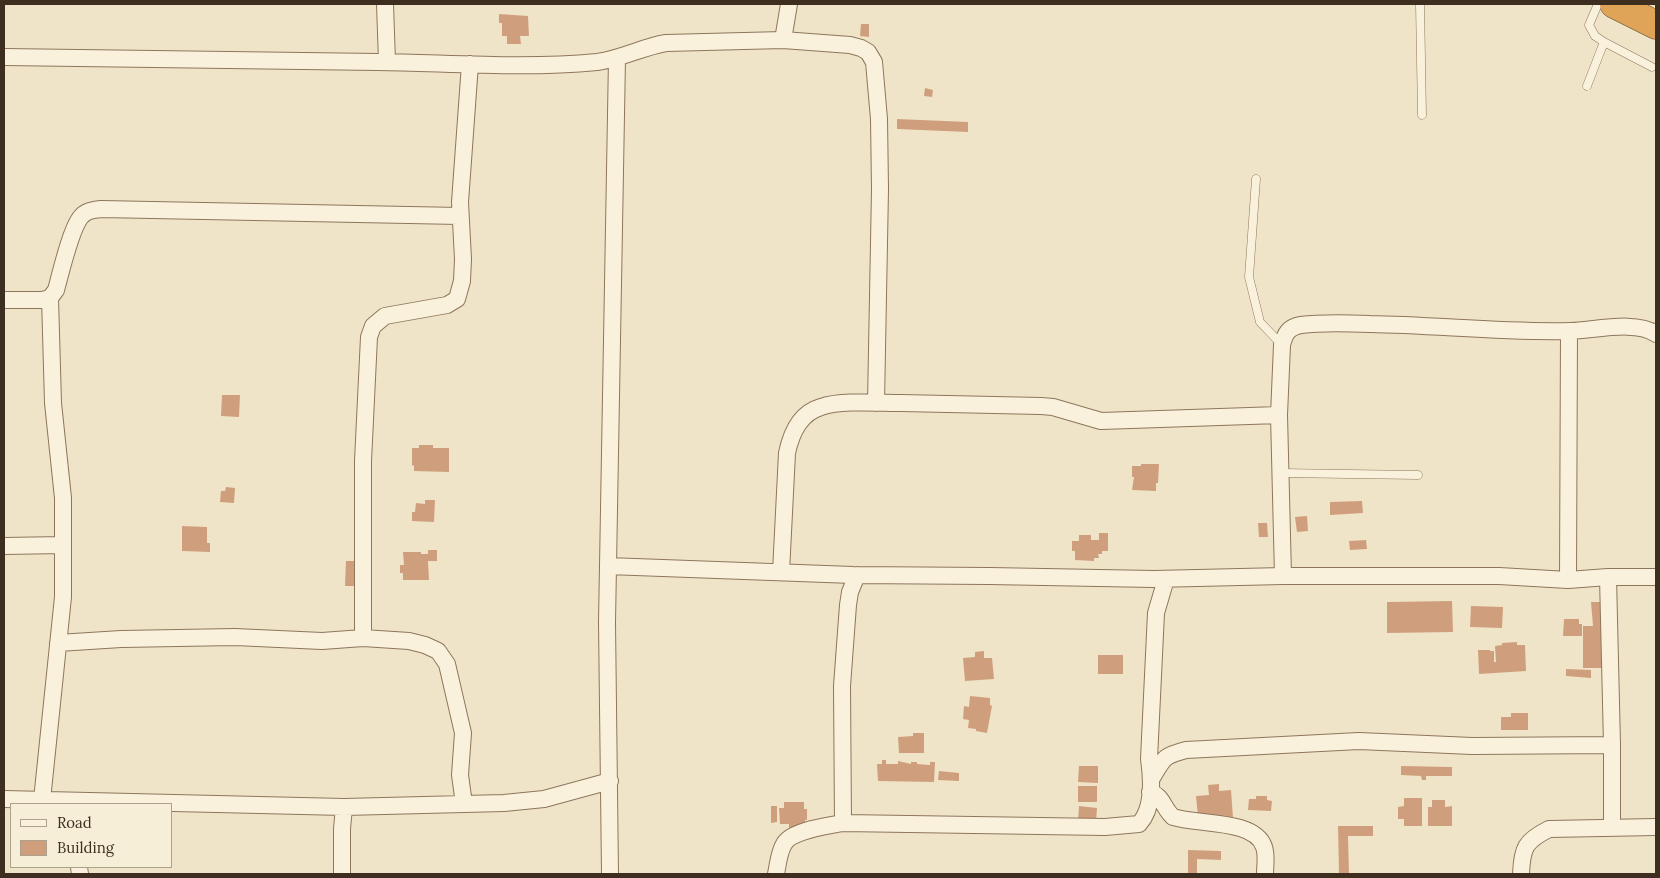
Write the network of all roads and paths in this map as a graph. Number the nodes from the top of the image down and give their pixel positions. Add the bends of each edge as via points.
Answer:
1 (385, 4) edge
2 (789, 4) edge
3 (1420, 4) edge
4 (1598, 4) edge
5 (1614, 4) edge
6 (1656, 25) edge
7 (783, 40) junction
8 (1604, 42) junction
9 (4, 57) edge
10 (617, 58) junction
11 (387, 62) junction
12 (470, 64) junction
13 (1652, 67) dead end
14 (1587, 86) dead end
15 (1422, 116) dead end
16 (1256, 179) dead end
17 (460, 216) junction
18 (50, 298) junction
19 (4, 300) edge
20 (1569, 331) junction
21 (1656, 334) edge
22 (1282, 345) junction
23 (876, 402) junction
24 (1279, 415) junction
25 (1280, 473) junction
26 (1418, 475) dead end
27 (63, 545) junction
28 (4, 546) edge
29 (608, 566) junction
30 (781, 572) junction
31 (857, 575) junction
32 (1283, 576) junction
33 (1608, 576) junction
34 (1656, 577) edge
35 (1166, 579) junction
36 (1568, 580) junction
37 (363, 638) junction
38 (58, 643) junction
39 (1612, 745) junction
40 (610, 780) junction
41 (1151, 785) junction
42 (4, 799) edge
43 (42, 800) junction
44 (77, 802) edge
45 (144, 803) edge
46 (172, 803) edge
47 (464, 804) junction
48 (344, 806) junction
49 (843, 823) junction
50 (1656, 827) edge
51 (1612, 828) junction
52 (342, 874) edge
53 (610, 874) edge
54 (776, 874) edge
55 (1265, 874) edge
56 (1520, 874) edge

1 - 11 street
2 - 7 street
3 - 15 lane
4 - 8 lane via 1589,25 1595,36
5 - 6 highway
7 - 10 street via 666,43
7 - 23 street via 850,45 868,52 874,62 880,180
8 - 13 lane
8 - 14 lane
9 - 11 street
10 - 12 street via 563,64
10 - 29 street
11 - 12 street
12 - 17 street
16 - 22 lane via 1249,277 1260,322
17 - 18 street via 88,211 74,228 56,290
17 - 37 street via 463,259 457,300 447,306 385,316 373,326 369,337 363,461
18 - 19 street
18 - 27 street via 53,404 63,498
20 - 21 street via 1634,327
20 - 22 street via 1403,324 1301,325 1285,334
20 - 36 street
22 - 24 street
23 - 24 street via 1053,407 1101,421
23 - 30 street via 820,407 808,414 790,437 786,453
24 - 25 street
25 - 26 lane
25 - 32 street
27 - 28 street
27 - 38 street via 63,597
29 - 30 street
29 - 40 street
30 - 31 street
31 - 35 street
31 - 49 street via 849,598 842,686
32 - 35 street
32 - 36 street via 1499,576
33 - 34 street
33 - 36 street
33 - 39 street
35 - 41 street via 1156,613 1149,759
37 - 38 street via 322,641 235,637
37 - 47 street via 425,645 438,651 447,664 463,733 460,775
38 - 43 street
39 - 41 street via 1472,746 1359,741 1186,750 1169,754
39 - 51 street
40 - 47 street via 544,799
40 - 53 street
41 - 49 street via 1147,811 1139,824 1105,827
41 - 55 street via 1173,817 1240,828 1259,837 1265,848
42 - 43 street
43 - 44 street
44 - 45 street
46 - 48 street
47 - 48 street
48 - 52 street
49 - 54 street via 794,835 784,842
50 - 51 street
51 - 56 street via 1549,830 1534,837 1525,848

